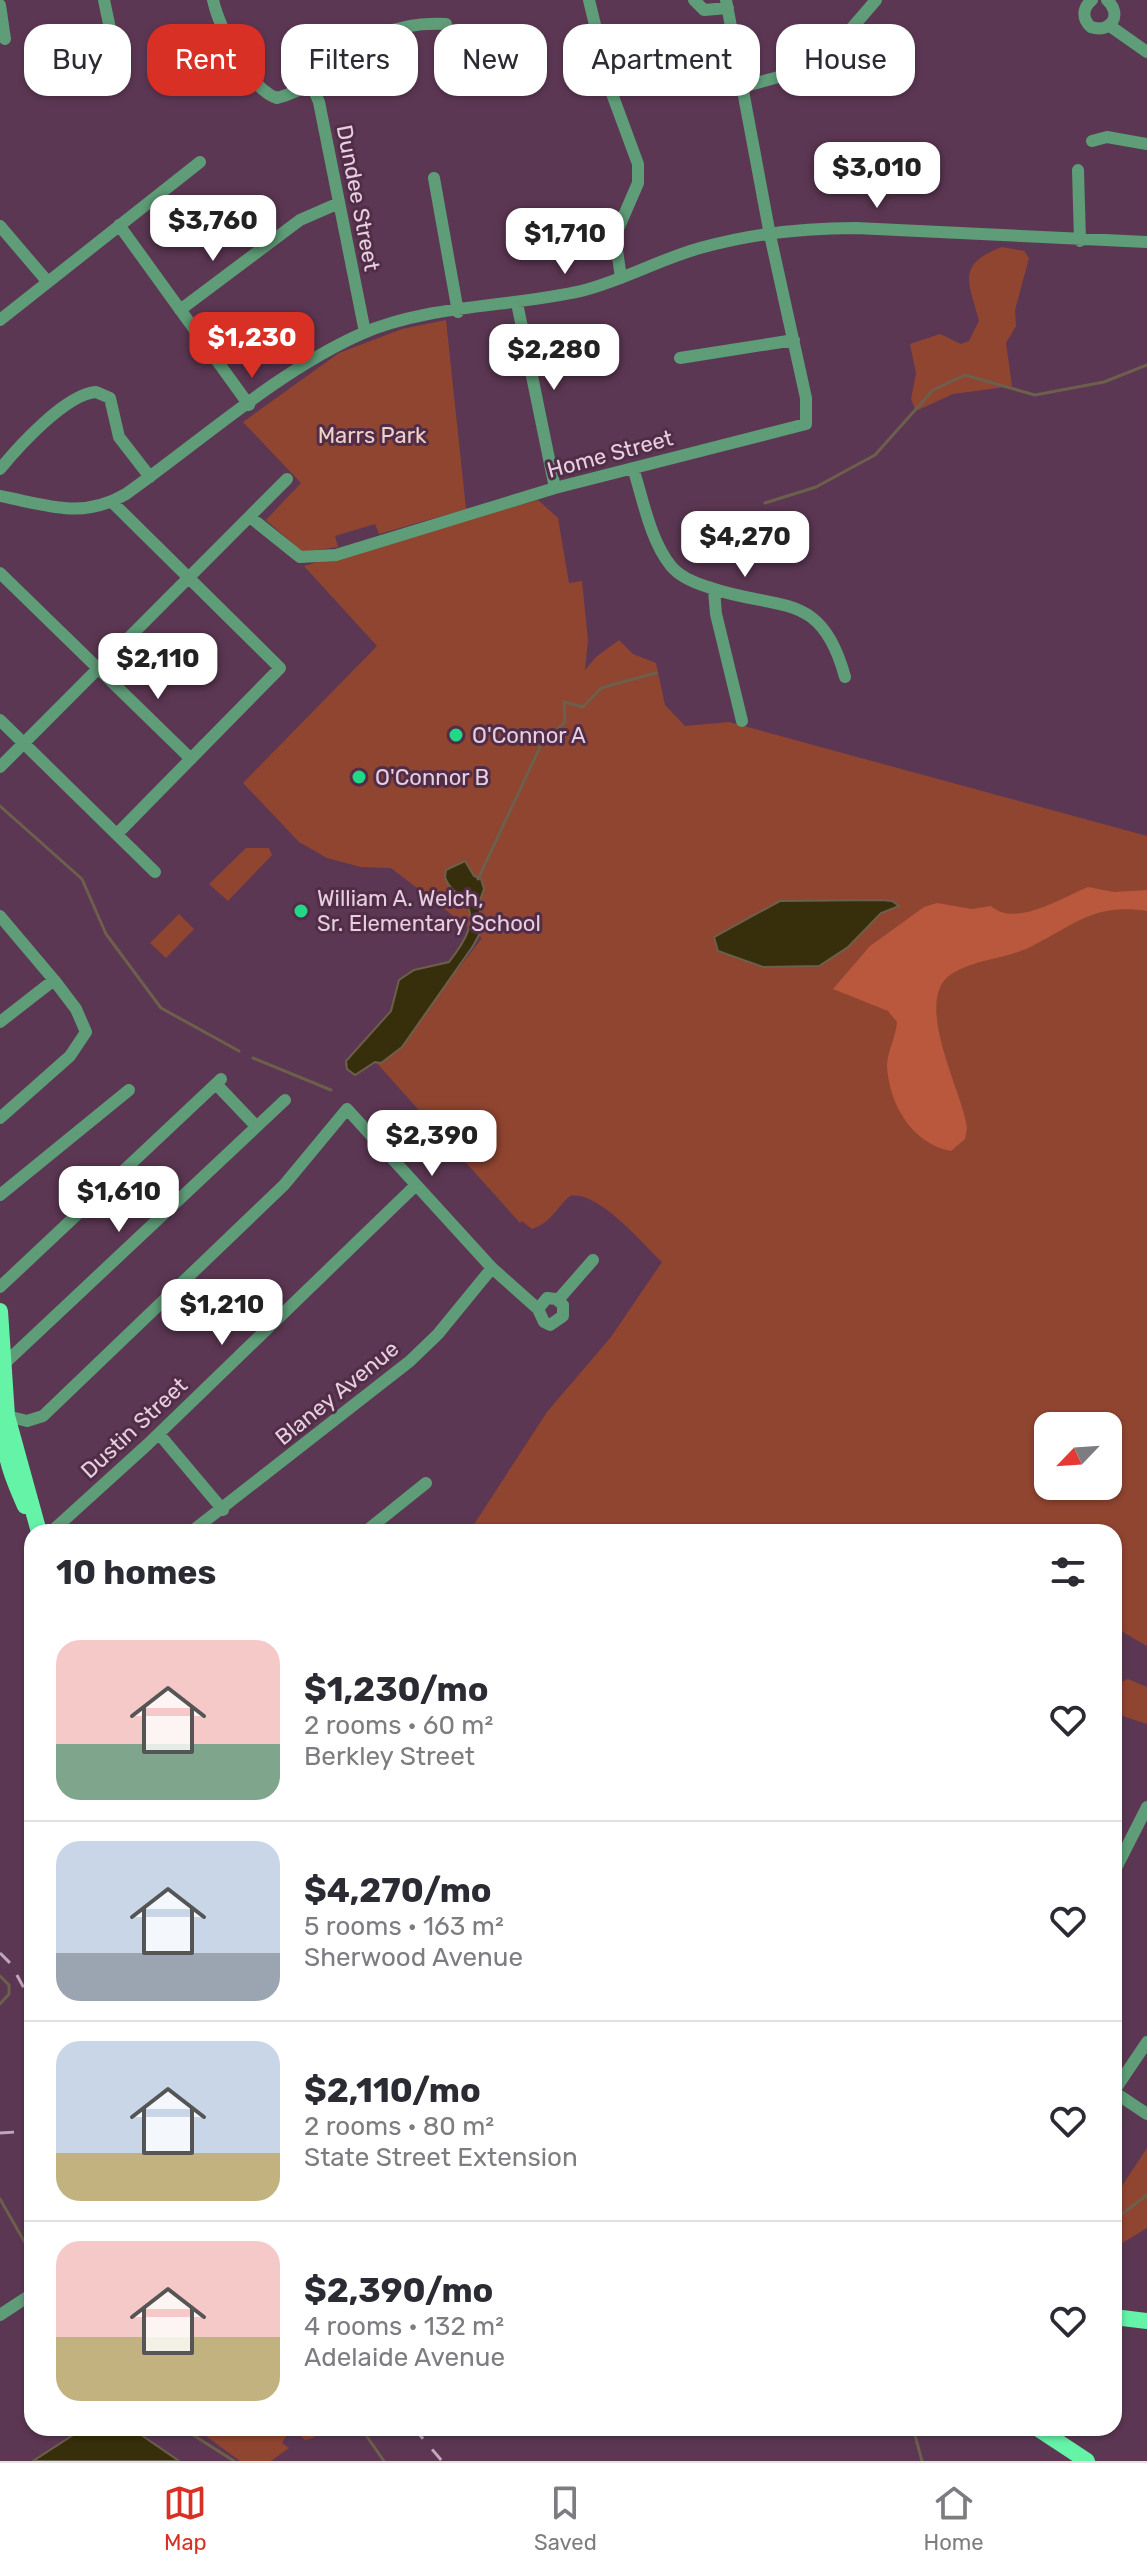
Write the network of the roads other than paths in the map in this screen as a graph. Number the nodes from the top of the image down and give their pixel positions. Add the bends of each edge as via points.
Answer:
1 (104, 0) edge
2 (213, 0) edge
3 (589, 0) edge
4 (694, 0) edge
5 (876, 0) edge
6 (1092, 0) edge
7 (1107, 0) edge
8 (727, 4) edge
9 (0, 5) edge
10 (109, 24) edge
11 (731, 24) edge
12 (1110, 26) junction
13 (5, 39) dead end
14 (1147, 52) edge
15 (760, 82) edge
16 (282, 96) edge
17 (316, 96) edge
18 (744, 96) edge
19 (1092, 141) dead end
20 (1147, 144) edge
21 (200, 162) dead end
22 (1078, 170) dead end
23 (434, 178) dead end
24 (339, 203) junction
25 (119, 225) junction
26 (0, 226) edge
27 (770, 235) junction
28 (1080, 241) junction
29 (1147, 242) edge
30 (621, 278) junction
31 (47, 281) junction
32 (517, 303) junction
33 (180, 310) junction
34 (458, 312) junction
35 (0, 320) edge
36 (365, 332) junction
37 (794, 340) junction
38 (680, 358) dead end
39 (249, 405) junction
40 (633, 468) junction
41 (0, 469) edge
42 (150, 477) junction
43 (287, 479) dead end
44 (555, 488) junction
45 (0, 496) edge
46 (112, 502) junction
47 (250, 517) junction
48 (0, 573) edge
49 (191, 577) junction
50 (714, 590) junction
51 (100, 668) junction
52 (845, 677) dead end
53 (0, 720) edge
54 (742, 721) dead end
55 (24, 744) junction
56 (191, 759) junction
57 (0, 767) edge
58 (117, 834) junction
59 (155, 872) dead end
60 (0, 916) edge
61 (54, 980) junction
62 (0, 1022) edge
63 (129, 1090) dead end
64 (285, 1100) dead end
65 (0, 1118) edge
66 (256, 1126) junction
67 (415, 1186) junction
68 (0, 1195) edge
69 (593, 1260) dead end
70 (492, 1268) junction
71 (0, 1287) edge
72 (558, 1300) junction
73 (538, 1309) junction
74 (0, 1311) edge
75 (4, 1364) junction
76 (4, 1415) edge
77 (159, 1434) junction
78 (0, 1449) edge
79 (9, 1468) junction
80 (426, 1483) dead end
81 (223, 1510) junction
82 (34, 1524) edge
83 (36, 1524) edge
84 (60, 1524) edge
85 (203, 1524) edge
86 (375, 1524) edge
87 (1147, 1807) edge
88 (1133, 1839) junction
89 (1147, 1846) edge
90 (1122, 1858) edge
91 (1147, 2042) edge
92 (1122, 2080) edge
93 (1122, 2097) edge
94 (1147, 2114) edge
95 (24, 2299) edge
96 (0, 2315) edge
97 (1122, 2318) edge
98 (1147, 2321) edge
99 (1049, 2436) edge
100 (1087, 2461) edge

1 - 10 street
2 - 16 street via 226,39 265,91
3 - 30 street via 611,91 638,164 638,183 615,236
4 - 8 street via 707,11
5 - 15 street via 819,66
6 - 12 street via 1084,10 1088,24 1098,30
7 - 12 street via 1115,12
8 - 11 street, Home Street
9 - 13 street
12 - 14 street
17 - 24 street, Dundee Street
18 - 27 street, Home Street
19 - 20 street via 1107,137
21 - 25 street
22 - 28 street
23 - 34 street
24 - 33 street via 300,220
24 - 36 street, Dundee Street
25 - 31 street
25 - 33 street
26 - 31 street
27 - 28 street via 880,228
27 - 30 street via 700,248
27 - 37 street, Home Street
28 - 29 street
30 - 32 street
31 - 35 street
32 - 34 street
32 - 44 street
33 - 39 street
34 - 36 street
36 - 39 street
37 - 38 street
37 - 40 street, Home Street via 806,424
39 - 42 street
40 - 44 street, Home Street
40 - 50 street via 666,560 686,578
41 - 42 street via 74,401 96,392 110,398 119,437
42 - 46 street
43 - 47 street
44 - 47 street, Home Street via 312,559 296,555
45 - 46 street via 70,509
46 - 49 street
47 - 49 street
48 - 51 street
49 - 51 street
49 - 56 street via 280,668
50 - 52 street via 814,617 833,641
50 - 54 street
51 - 55 street
51 - 56 street
53 - 55 street
55 - 57 street
55 - 58 street
56 - 58 street
58 - 59 street
60 - 61 street
61 - 62 street
61 - 65 street via 83,1022 84,1040
63 - 68 street
64 - 66 street
66 - 71 street via 218,1082
66 - 75 street
67 - 70 street
67 - 76 street via 347,1109 284,1185 43,1416 27,1421
67 - 77 street, Dustin Street
69 - 72 street
70 - 73 street
70 - 81 street, Blaney Avenue via 410,1361
72 - 73 street via 547,1298
72 - 73 street via 563,1316 556,1324 544,1322
74 - 75 main road
75 - 76 main road
76 - 79 main road
76 - 83 main road
77 - 81 street
77 - 84 street, Dustin Street
78 - 79 main road
79 - 82 main road
80 - 86 street
81 - 85 street, Blaney Avenue
87 - 88 street
88 - 89 street
88 - 90 street
91 - 92 street
93 - 94 street
95 - 96 street
97 - 98 main road
99 - 100 main road

